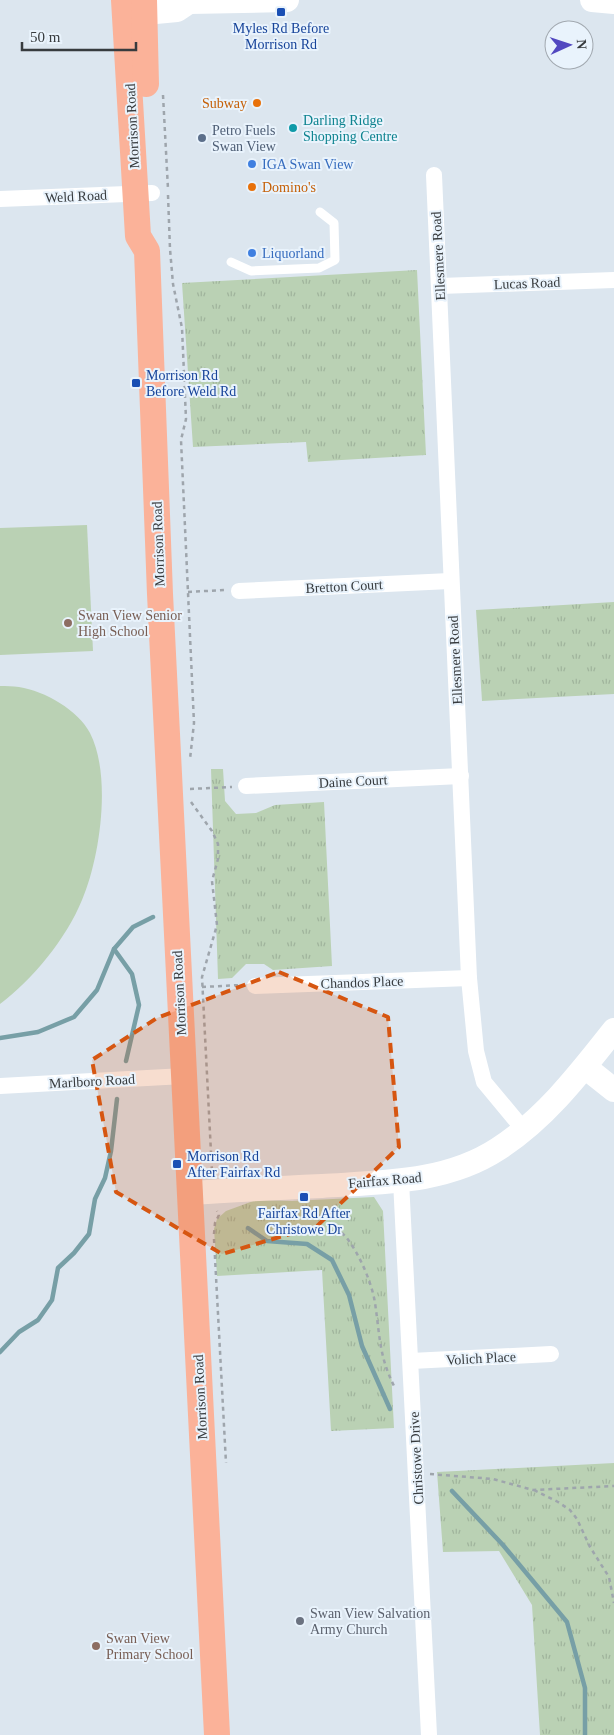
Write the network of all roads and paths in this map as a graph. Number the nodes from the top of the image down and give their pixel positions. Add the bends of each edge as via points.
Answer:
1 (287, 0) edge
2 (592, 0) edge
3 (188, 1) edge
4 (614, 2) edge
5 (132, 4) edge
6 (163, 90) dead end
7 (434, 175) dead end
8 (143, 193) junction
9 (0, 199) edge
10 (320, 212) dead end
11 (231, 262) dead end
12 (614, 280) edge
13 (440, 286) junction
14 (450, 581) junction
15 (238, 591) joint
16 (188, 592) junction
17 (190, 760) dead end
18 (461, 776) junction
19 (189, 783) dead end
20 (246, 786) joint
21 (189, 789) junction
22 (469, 978) junction
23 (202, 986) junction
24 (256, 986) joint
25 (614, 1030) edge
26 (585, 1067) junction
27 (184, 1076) junction
28 (0, 1086) edge
29 (614, 1090) edge
30 (524, 1130) junction
31 (211, 1178) dead end
32 (401, 1181) junction
33 (190, 1193) junction
34 (299, 1204) dead end
35 (551, 1354) dead end
36 (411, 1361) junction
37 (413, 1410) junction
38 (416, 1473) junction
39 (614, 1486) edge
40 (533, 1490) junction
41 (614, 1603) edge
42 (217, 1735) edge
43 (429, 1735) edge

1 - 3 street
2 - 4 street
3 - 5 street via 177,10
5 - 8 main road, Morrison Road
6 - 16 path via 170,249 182,328 186,413 181,440
7 - 13 street, Ellesmere Road
8 - 9 street, Weld Road
8 - 27 main road, Morrison Road via 154,234 147,251
10 - 11 lane via 334,224 336,260 320,268 251,271
12 - 13 street, Lucas Road
13 - 14 street, Ellesmere Road
14 - 15 street, Bretton Court
14 - 18 street, Ellesmere Road
15 - 16 path
16 - 17 path via 194,723
18 - 20 street, Daine Court
18 - 22 street, Ellesmere Road
19 - 21 path
20 - 21 path
21 - 23 path via 195,808 218,844 212,881 217,925 203,971
22 - 24 street, Chandos Place
22 - 30 street, Ellesmere Road via 476,1051 484,1082
23 - 24 path
23 - 31 path
25 - 26 street, Fairfax Road
26 - 29 street
26 - 30 street, Fairfax Road
27 - 28 street, Marlboro Road
27 - 33 main road, Morrison Road
30 - 32 street, Fairfax Road via 476,1161 451,1171
32 - 33 street, Fairfax Road
32 - 36 street, Christowe Drive
33 - 42 main road, Morrison Road
34 - 37 path via 335,1227 353,1248 372,1290 386,1370 398,1394 401,1409
35 - 36 street, Volich Place
36 - 37 street, Christowe Drive
37 - 38 street, Christowe Drive
38 - 40 path via 493,1479
38 - 43 street, Christowe Drive
39 - 40 path
40 - 41 path via 558,1502 577,1519 609,1578

